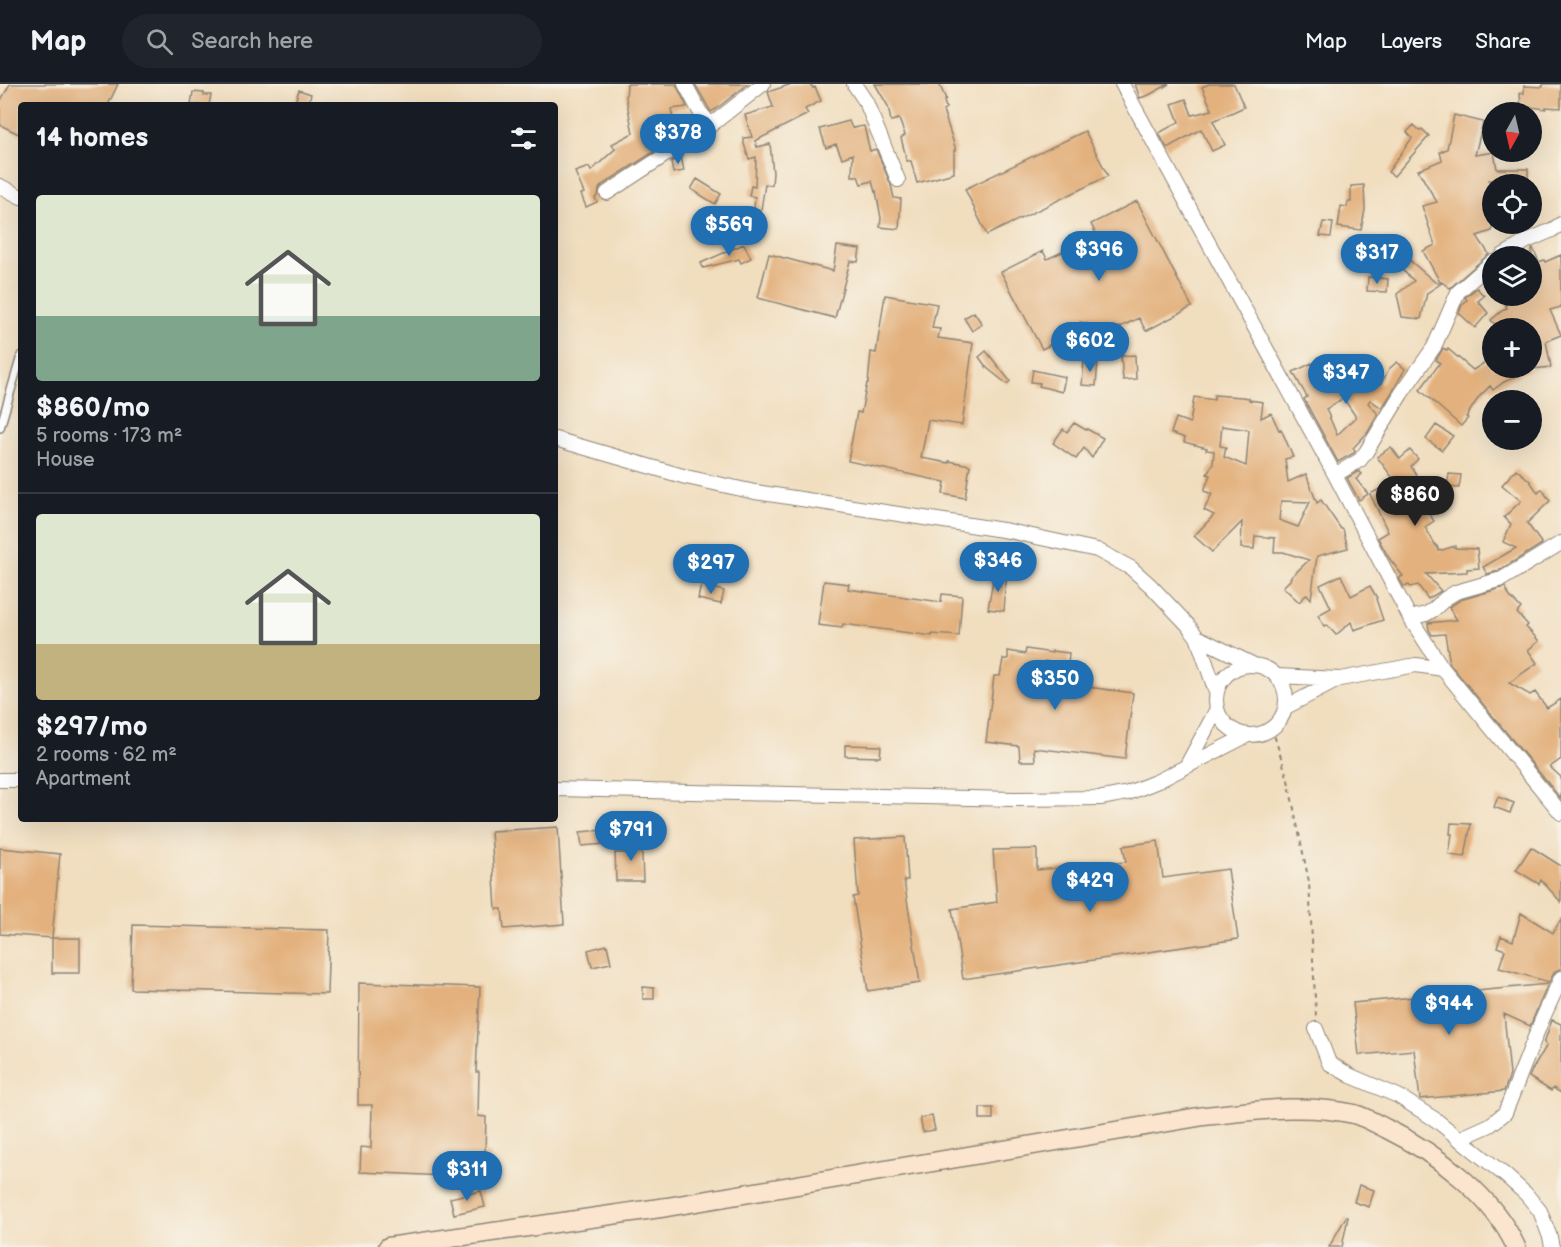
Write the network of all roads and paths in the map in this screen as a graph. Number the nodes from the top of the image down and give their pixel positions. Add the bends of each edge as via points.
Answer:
1 (685, 84) edge
2 (763, 84) edge
3 (854, 84) edge
4 (1122, 84) edge
5 (711, 125) junction
6 (898, 180) dead end
7 (0, 186) edge
8 (608, 193) dead end
9 (18, 195) edge
10 (1561, 224) edge
11 (1519, 246) edge
12 (1482, 271) edge
13 (18, 366) edge
14 (0, 428) edge
15 (558, 441) edge
16 (1335, 475) junction
17 (1561, 543) edge
18 (1410, 618) junction
19 (1197, 637) junction
20 (1254, 665) junction
21 (1443, 669) junction
22 (1277, 675) junction
23 (1340, 679) junction
24 (1216, 693) junction
25 (1286, 707) junction
26 (1217, 709) junction
27 (1272, 728) junction
28 (1248, 735) junction
29 (1187, 765) junction
30 (0, 780) edge
31 (18, 780) edge
32 (558, 789) edge
33 (1561, 813) edge
34 (1561, 978) edge
35 (1316, 1029) joint
36 (1459, 1138) junction
37 (388, 1247) edge
38 (1516, 1247) edge
39 (1552, 1247) edge

1 - 5 street
2 - 5 street
3 - 6 street via 866,102
4 - 16 street
5 - 8 street
7 - 9 street
10 - 11 street
12 - 16 street via 1458,291 1434,347 1366,453
13 - 14 lane
15 - 19 street via 755,492 1009,531 1097,550 1131,568
16 - 18 street
17 - 18 street via 1502,579 1456,592 1426,614
18 - 21 street
19 - 20 street
19 - 24 street
20 - 22 street
20 - 24 street via 1230,671
21 - 23 street via 1416,665
21 - 33 street
22 - 23 street
22 - 25 street via 1285,690
23 - 25 street
24 - 26 street
25 - 27 street
26 - 28 street via 1225,724
26 - 29 street
27 - 28 street
27 - 35 path via 1288,780 1309,882
28 - 29 street
29 - 32 street via 1128,793 1102,798
30 - 31 street
34 - 36 street via 1505,1113 1490,1125
35 - 36 street via 1329,1063 1398,1096
36 - 39 street via 1526,1194 1540,1211
37 - 38 main road via 465,1239 778,1189 1192,1118 1284,1108 1355,1115 1431,1154 1492,1209

